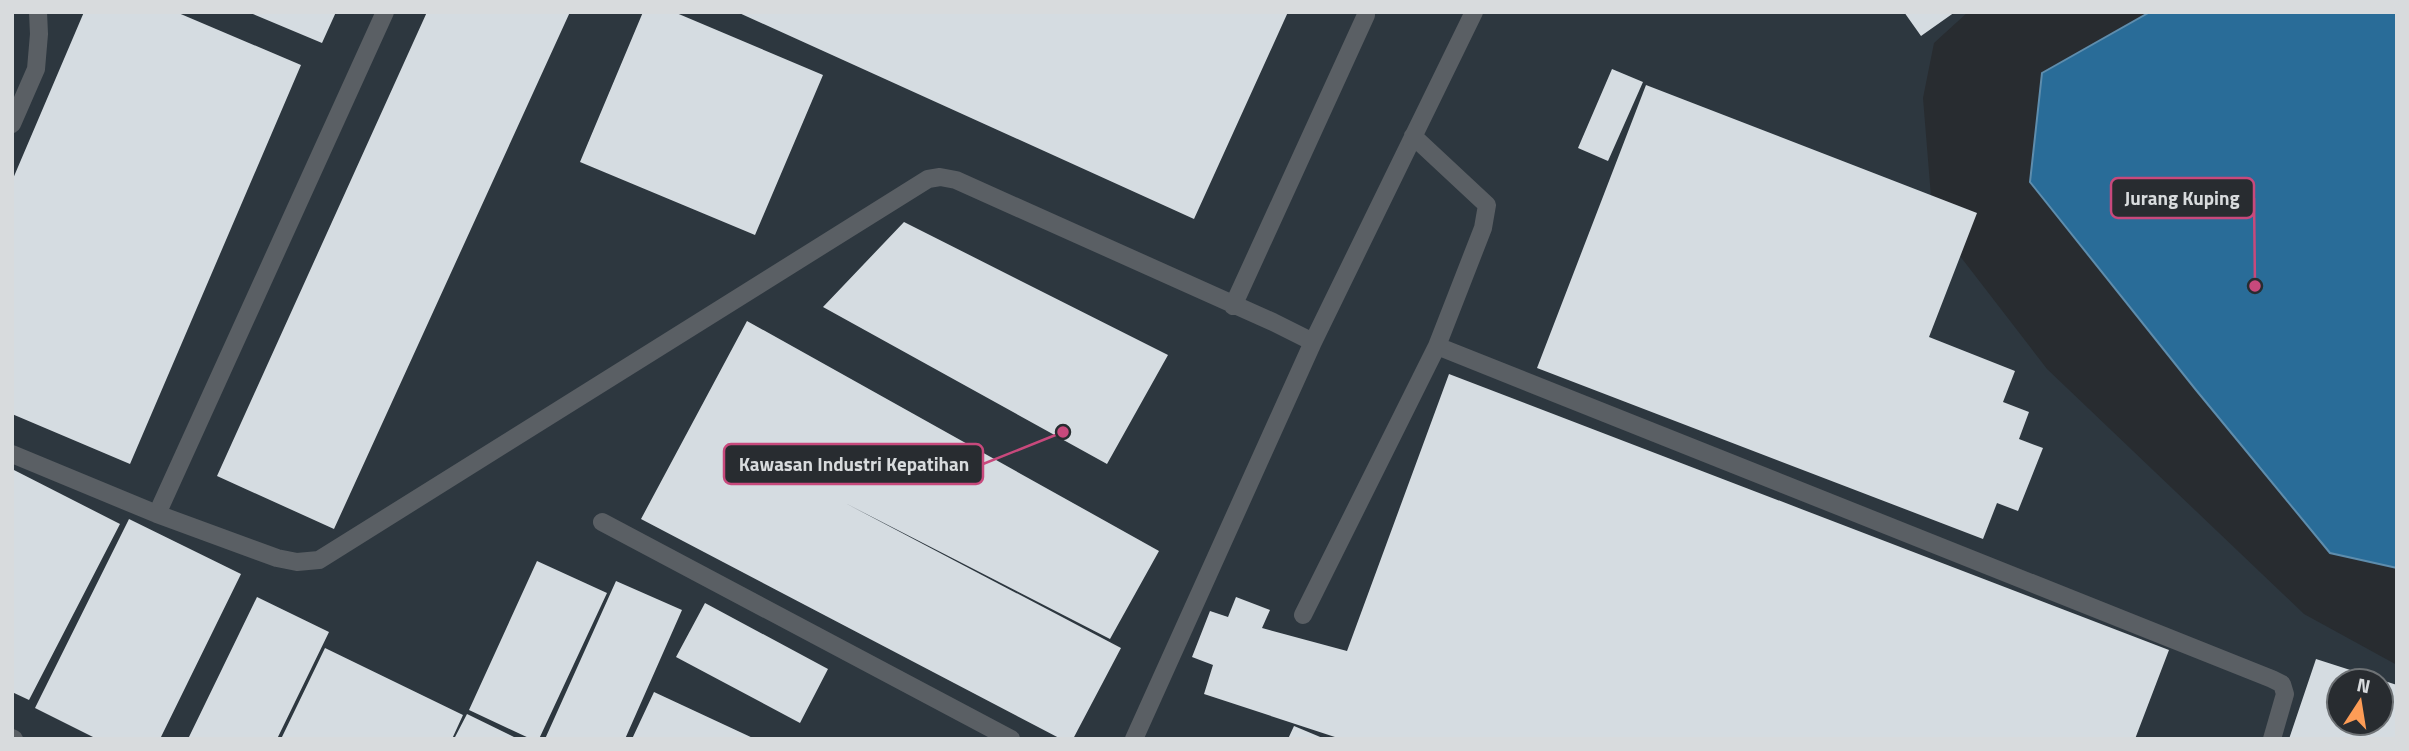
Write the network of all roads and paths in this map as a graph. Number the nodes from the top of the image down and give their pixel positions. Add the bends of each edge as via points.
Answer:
1 (38, 12) edge
2 (385, 12) edge
3 (1474, 12) edge
4 (1366, 15) dead end
5 (12, 124) edge
6 (1413, 136) junction
7 (1233, 306) junction
8 (1312, 342) junction
9 (1437, 346) junction
10 (12, 454) edge
11 (157, 514) junction
12 (601, 522) dead end
13 (1303, 615) dead end
14 (1011, 739) edge
15 (1134, 739) edge
16 (2272, 739) edge

1 - 5 street via 36,69
2 - 11 street
3 - 6 street
4 - 7 street
6 - 8 street
6 - 9 street via 1488,205
7 - 8 street
7 - 11 street via 956,180 928,178 319,560 277,558
8 - 15 street
9 - 13 street
9 - 16 street via 2272,679 2282,684 2285,694
10 - 11 street
12 - 14 street

